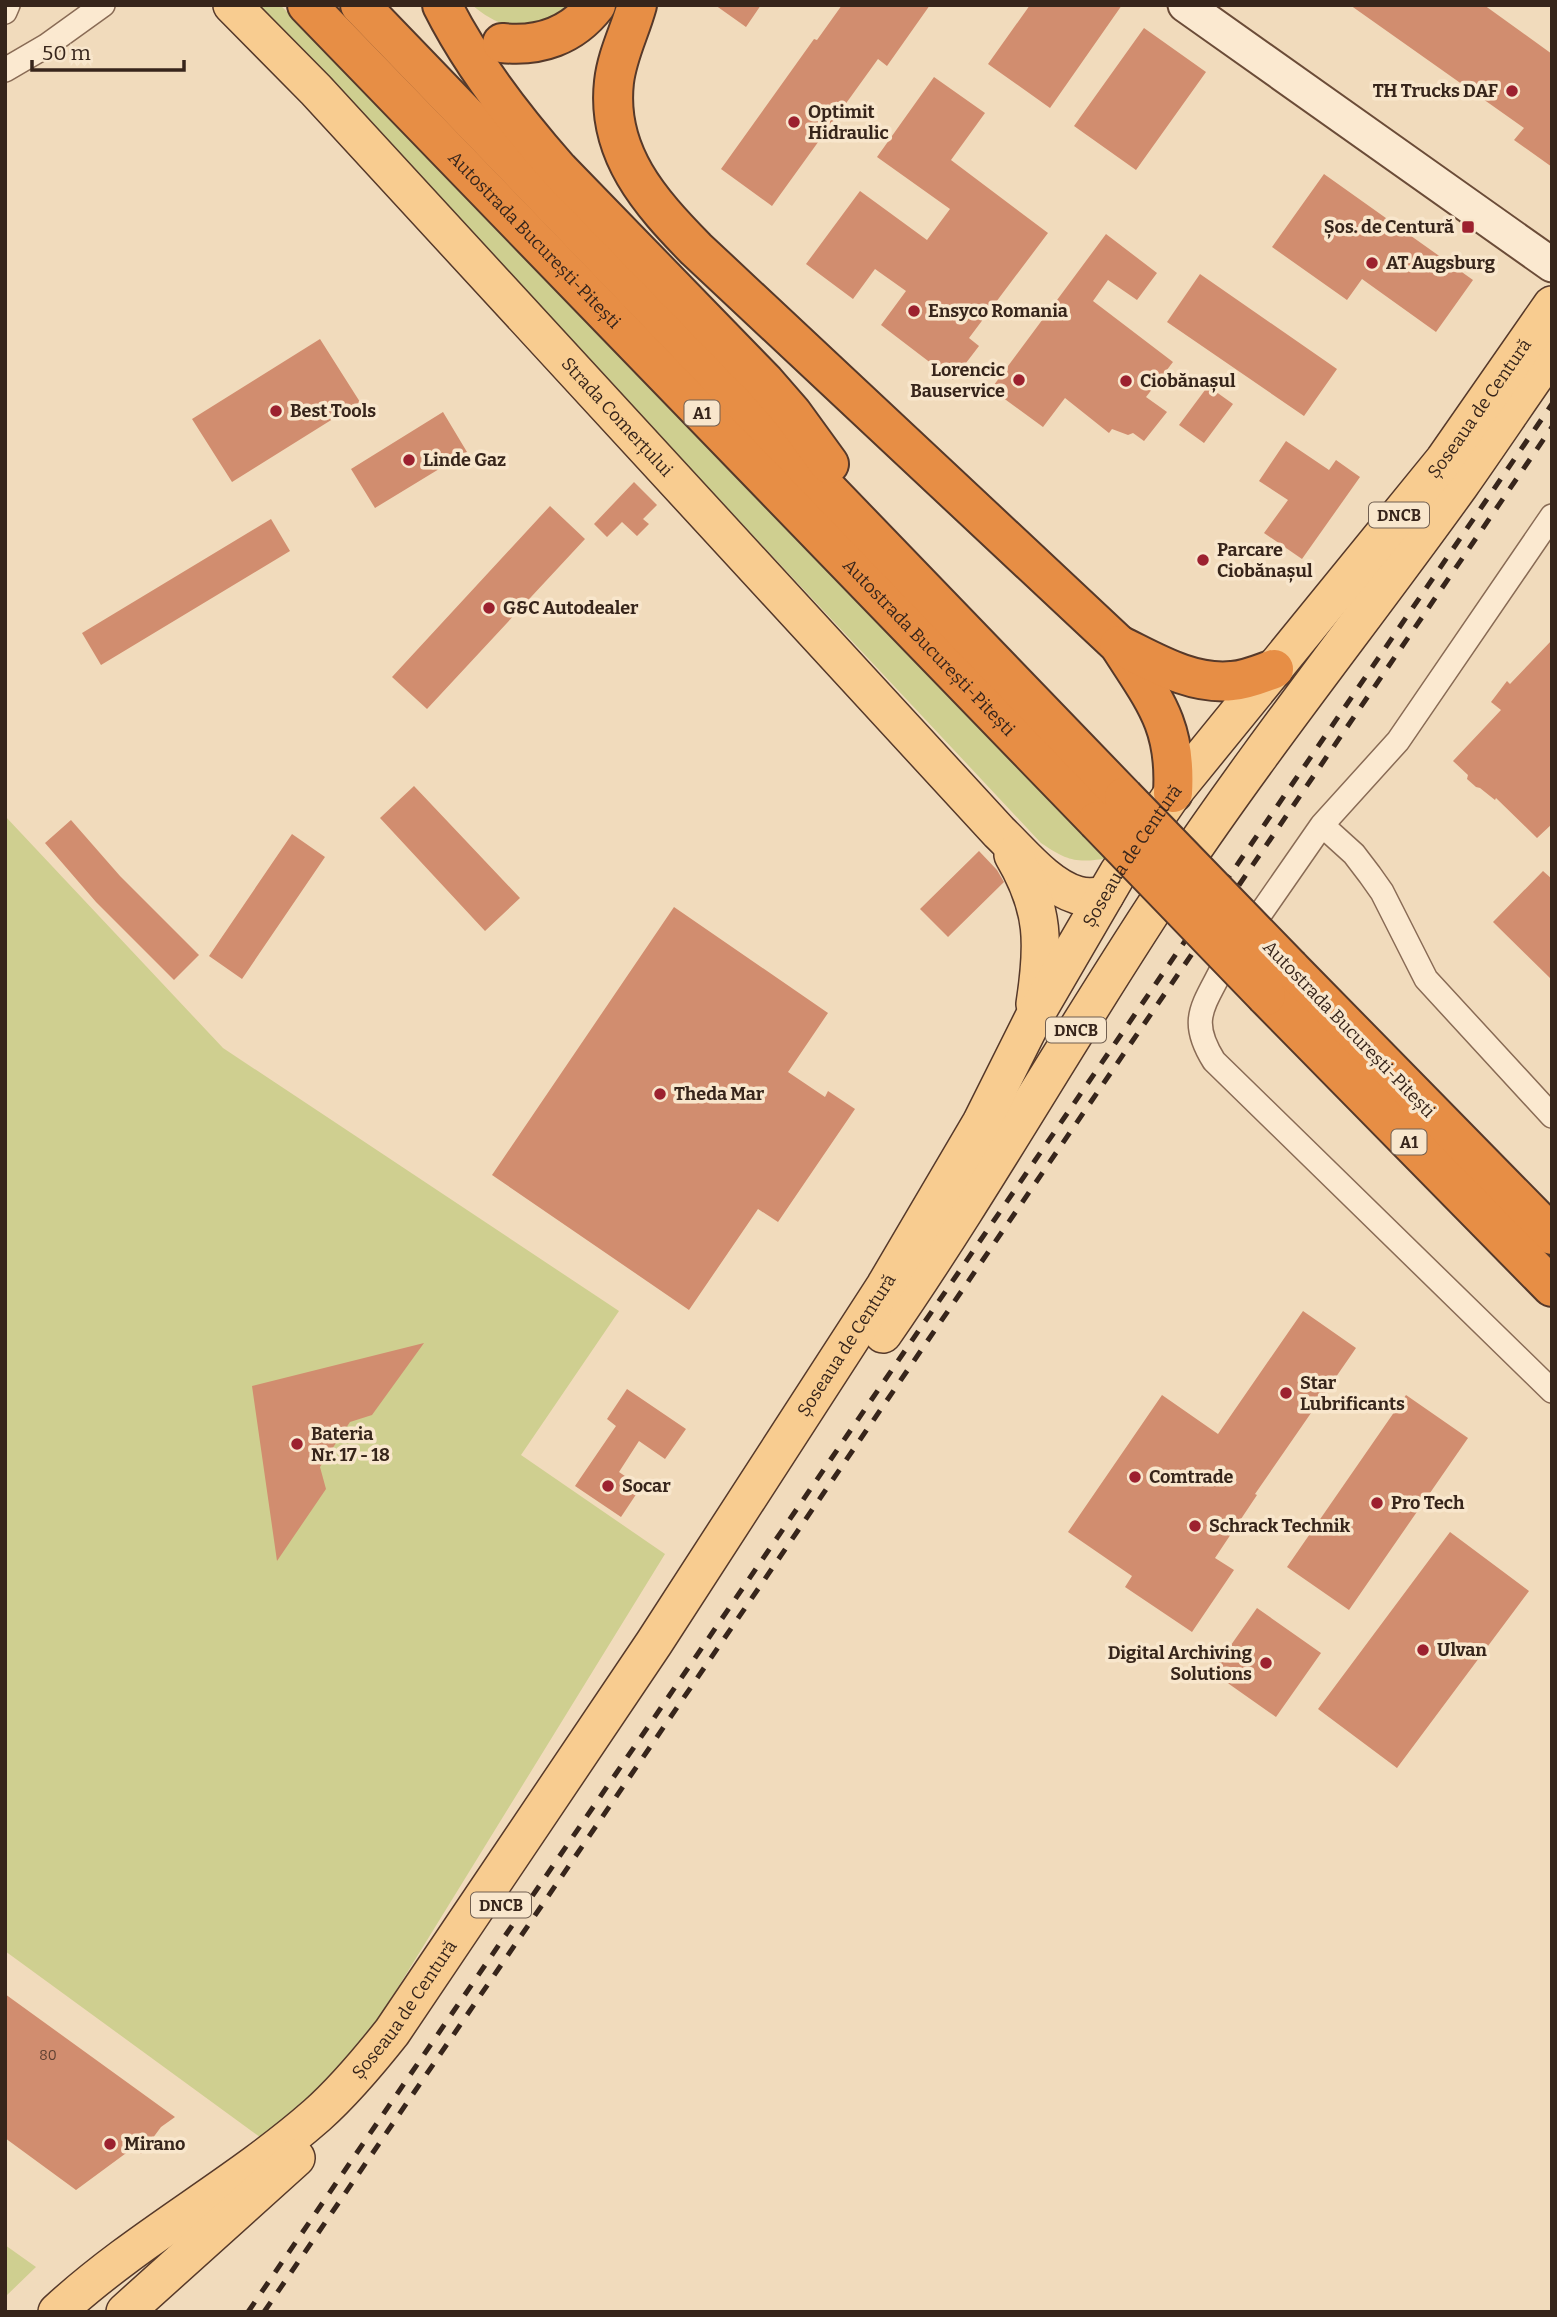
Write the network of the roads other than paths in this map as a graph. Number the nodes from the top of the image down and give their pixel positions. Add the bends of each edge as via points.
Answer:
1 (8, 5) edge
2 (103, 5) edge
3 (232, 5) edge
4 (307, 5) edge
5 (360, 5) edge
6 (416, 5) edge
7 (442, 5) edge
8 (596, 5) edge
9 (637, 5) edge
10 (1185, 5) edge
11 (5, 12) edge
12 (502, 43) dead end
13 (5, 70) edge
14 (1552, 265) edge
15 (1552, 305) edge
16 (1552, 352) edge
17 (781, 443) junction
18 (1552, 516) edge
19 (889, 553) junction
20 (1118, 645) junction
21 (1274, 669) junction
22 (1172, 793) junction
23 (1110, 809) junction
24 (1322, 825) junction
25 (999, 832) junction
26 (1105, 895) junction
27 (1278, 982) junction
28 (1033, 1019) junction
29 (1552, 1116) edge
30 (1552, 1236) edge
31 (1552, 1287) edge
32 (1552, 1391) edge
33 (300, 2155) junction
34 (57, 2312) edge
35 (92, 2312) edge
36 (125, 2312) edge

1 - 11 street
2 - 13 street
3 - 25 main road, Strada Comerțului via 316,90
4 - 23 highway, Autostrada București-Pitești / A1
5 - 17 highway, Autostrada București-Pitești / A1
6 - 17 highway via 489,115 725,365
7 - 19 highway via 484,75 535,143 792,413
8 - 12 highway via 573,27 548,41
9 - 20 highway via 614,82 614,109 624,152 644,191 696,249
10 - 14 street
15 - 21 main road, Șoseaua de Centură / DNCB via 1444,460
16 - 33 main road, Șoseaua de Centură / DNCB via 1177,873 936,1256 427,2017 356,2104
17 - 19 highway, Autostrada București-Pitești / A1
18 - 24 street via 1398,741
19 - 23 highway, Autostrada București-Pitești / A1
20 - 21 highway via 1190,677 1212,681 1247,679
20 - 22 highway via 1166,723 1172,745
21 - 22 main road, Șoseaua de Centură / DNCB
22 - 26 main road, Șoseaua de Centură / DNCB
23 - 27 highway, Autostrada București-Pitești / A1, bridge
24 - 29 street via 1370,875 1426,979
24 - 32 street via 1222,970 1199,1022 1205,1047 1308,1156
25 - 26 main road via 1062,888 1078,896
25 - 28 main road via 1035,900 1042,936
26 - 28 main road, Șoseaua de Centură / DNCB
27 - 30 highway, Autostrada București-Pitești / A1
27 - 31 highway, Autostrada București-Pitești / A1
28 - 34 main road, Șoseaua de Centură / DNCB via 981,1123 885,1286 654,1643 392,2032 317,2114 140,2244
33 - 35 main road, Șoseaua de Centură / DNCB
33 - 36 main road, DNCB

